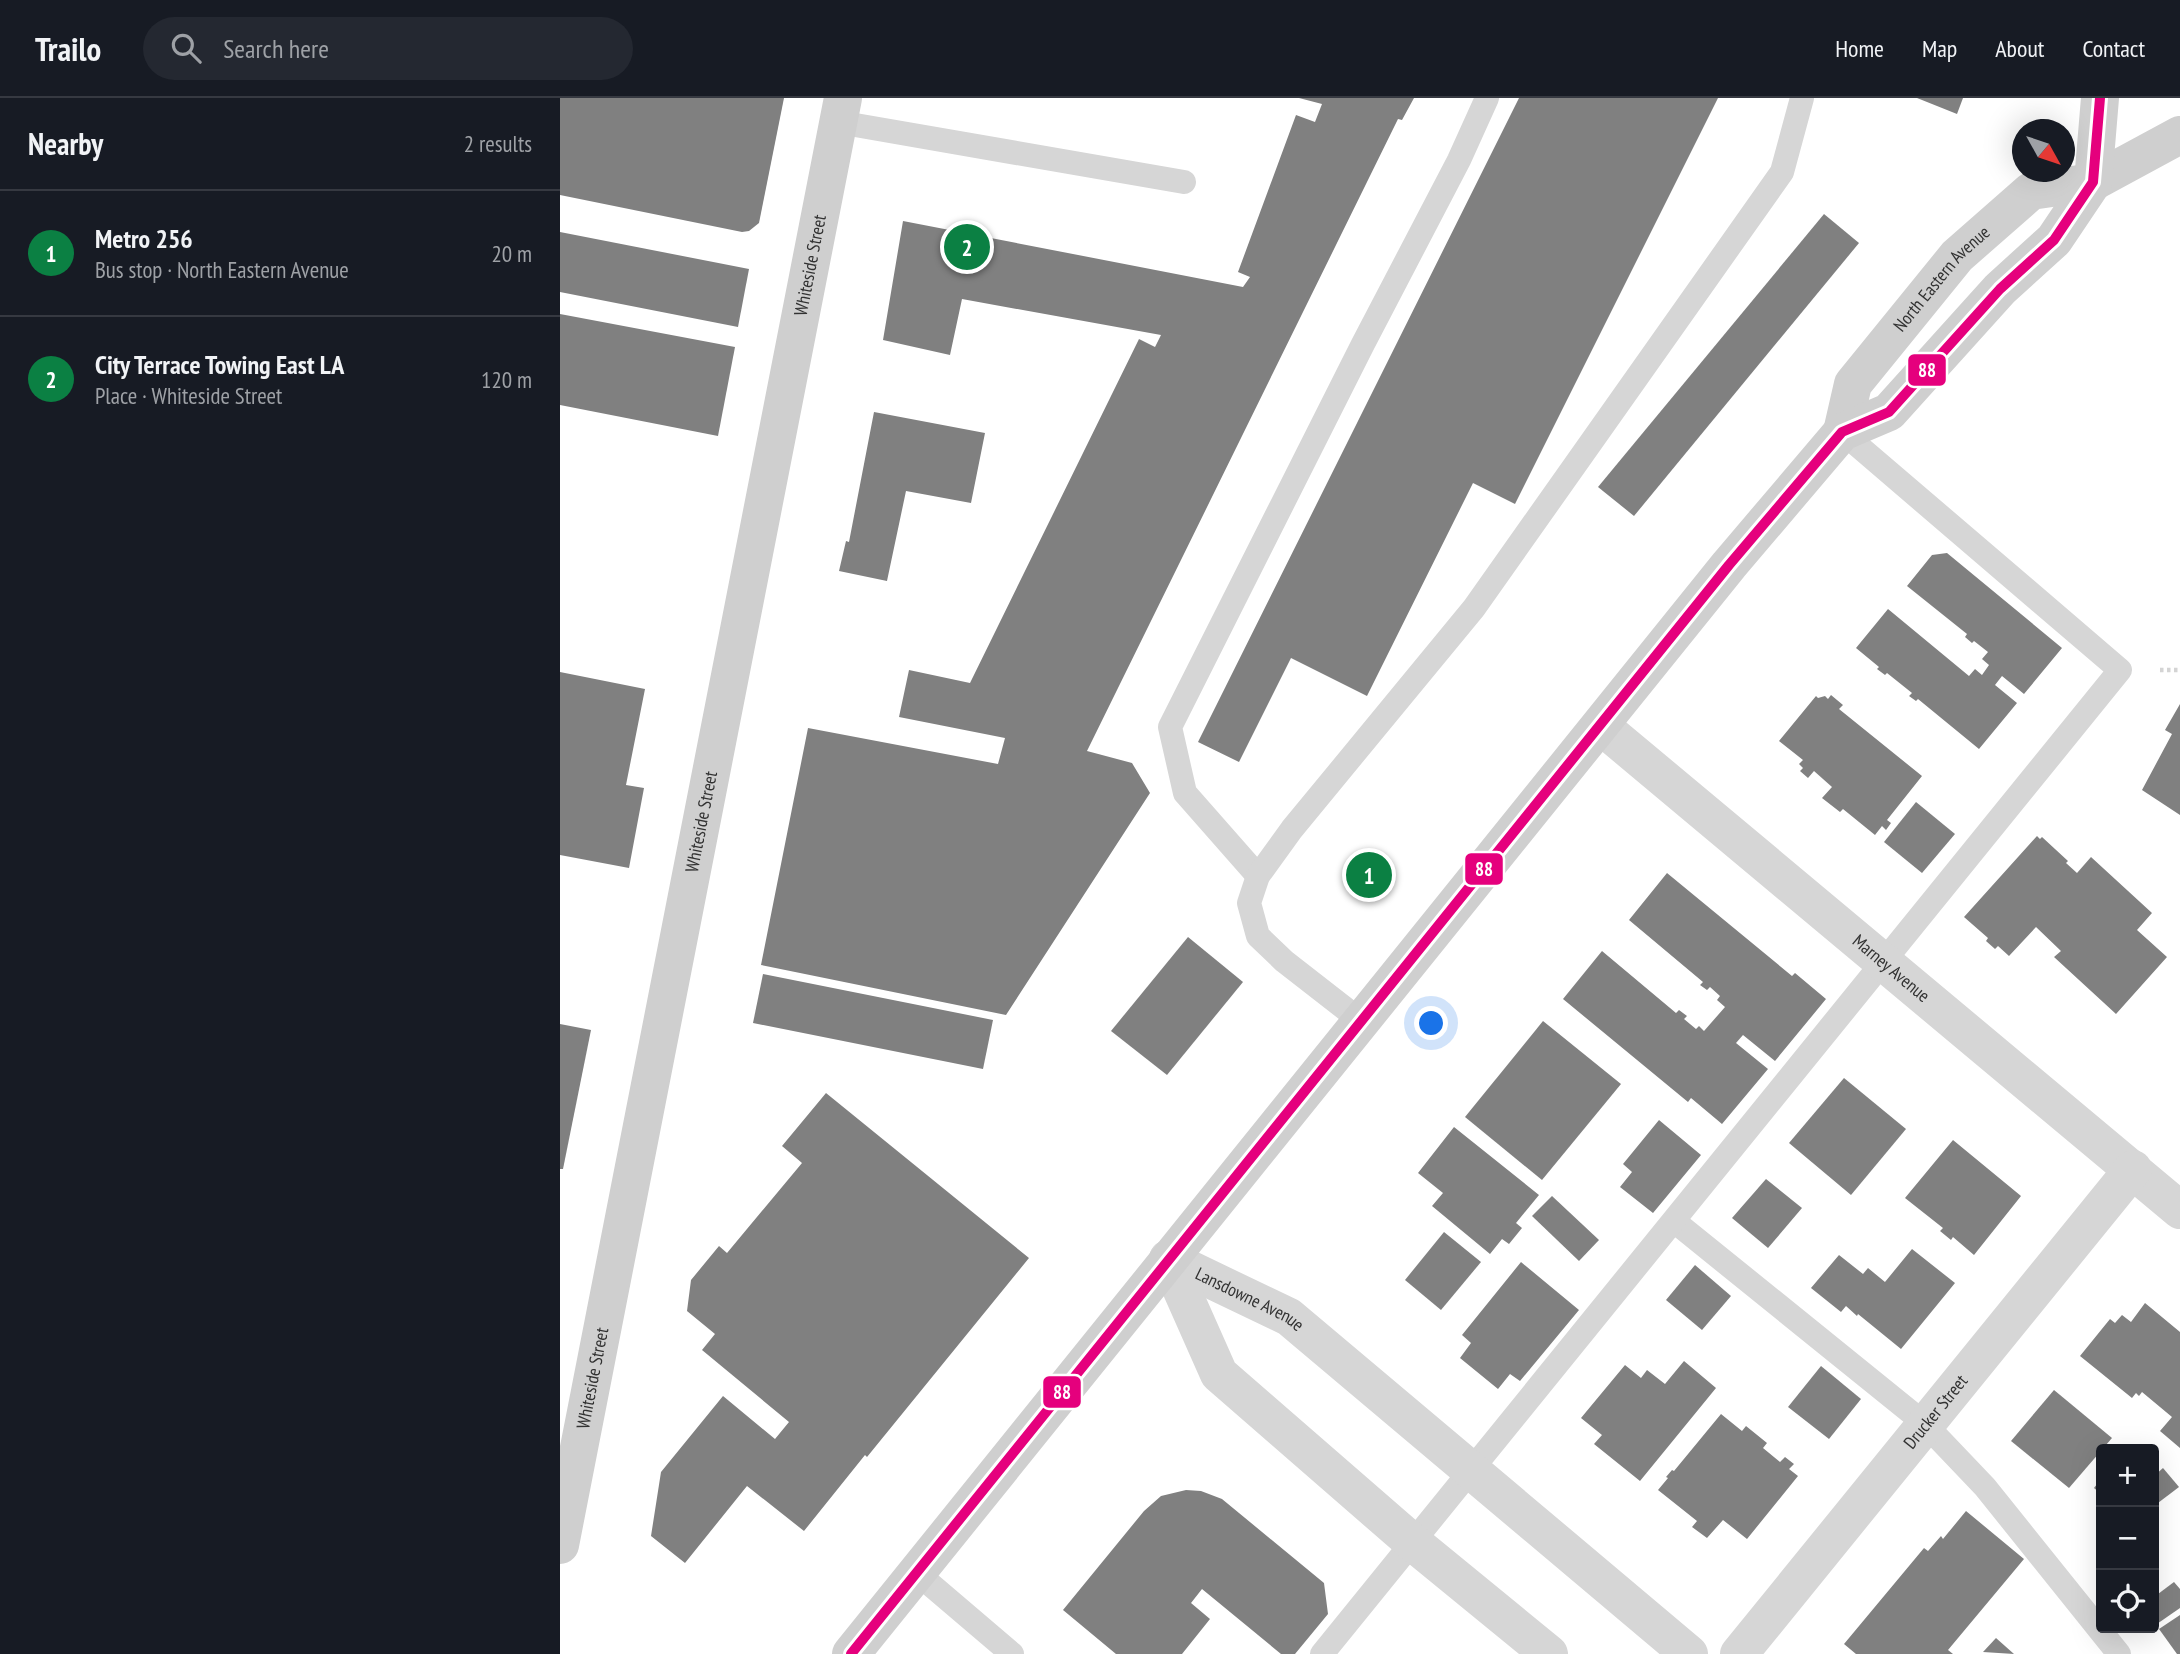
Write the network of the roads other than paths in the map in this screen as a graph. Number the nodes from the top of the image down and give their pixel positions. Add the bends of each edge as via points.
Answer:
1 (1487, 98) edge
2 (1802, 98) edge
3 (2101, 98) edge
4 (840, 110) edge
5 (2180, 135) edge
6 (1184, 182) dead end
7 (2093, 182) junction
8 (1842, 432) junction
9 (1601, 726) junction
10 (1258, 876) junction
11 (1885, 962) junction
12 (1361, 1021) junction
13 (2133, 1169) junction
14 (2180, 1210) edge
15 (1674, 1221) junction
16 (1168, 1259) junction
17 (1924, 1423) junction
18 (1470, 1471) junction
19 (1411, 1541) junction
20 (560, 1545) edge
21 (917, 1573) junction
22 (850, 1654) edge
23 (1013, 1654) edge
24 (1322, 1654) edge
25 (1549, 1654) edge
26 (1689, 1654) edge
27 (1739, 1654) edge
28 (2119, 1654) edge

1 - 10 lane via 1170,727 1185,793
2 - 10 lane via 1782,172 1474,608
3 - 7 main road
4 - 6 lane
4 - 20 main road, Whiteside Street
5 - 7 main road, North Eastern Avenue
7 - 8 main road, North Eastern Avenue via 2054,240 2000,289 1889,412
7 - 8 main road, North Eastern Avenue via 2031,191 1957,256 1853,384
8 - 9 main road, North Eastern Avenue
8 - 11 lane via 2120,670
9 - 11 street, Marney Avenue
9 - 12 main road, North Eastern Avenue
10 - 12 lane via 1249,903 1258,936
11 - 13 street, Marney Avenue
11 - 15 lane
12 - 16 main road, North Eastern Avenue
13 - 14 street, Marney Avenue
13 - 17 street, Drucker Street
15 - 17 lane
15 - 18 lane
16 - 18 street, Lansdowne Avenue via 1289,1317
16 - 19 street, Lansdowne Avenue via 1219,1374
16 - 21 main road, North Eastern Avenue
17 - 27 street, Drucker Street
17 - 28 lane via 1985,1487
18 - 19 lane
18 - 26 street, Lansdowne Avenue
19 - 24 lane
19 - 25 street, Lansdowne Avenue
21 - 22 main road, North Eastern Avenue
21 - 23 lane

